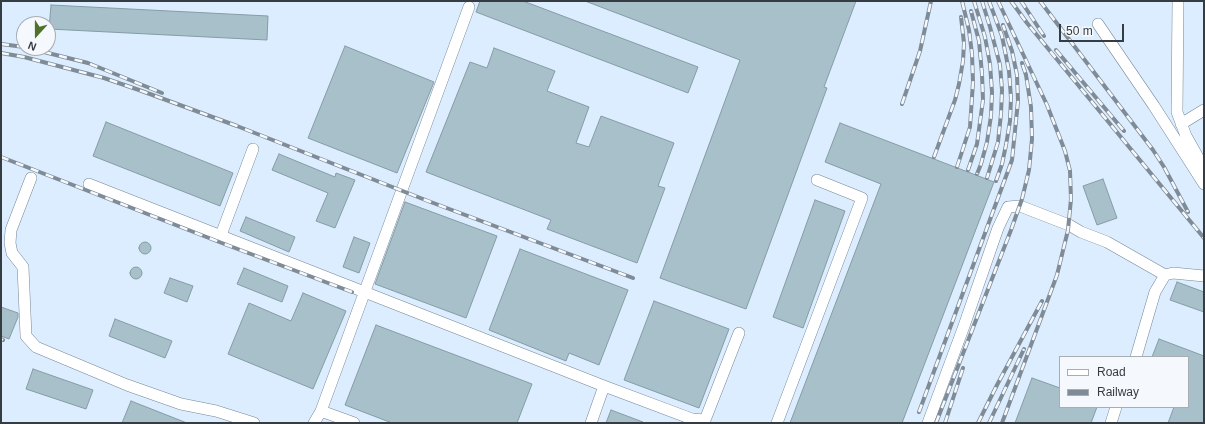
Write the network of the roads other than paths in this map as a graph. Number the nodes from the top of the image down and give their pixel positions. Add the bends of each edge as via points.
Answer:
1 (1178, 1) edge
2 (469, 7) dead end
3 (1098, 24) dead end
4 (1204, 110) edge
5 (1181, 124) junction
6 (253, 149) dead end
7 (1204, 168) edge
8 (31, 178) dead end
9 (817, 180) dead end
10 (90, 184) dead end
11 (1204, 184) edge
12 (221, 235) junction
13 (1165, 275) junction
14 (1204, 276) edge
15 (364, 291) junction
16 (739, 333) dead end
17 (1136, 356) edge
18 (604, 386) junction
19 (1116, 408) edge
20 (321, 411) junction
21 (254, 423) edge
22 (314, 423) edge
23 (354, 423) edge
24 (590, 423) edge
25 (777, 423) edge
26 (928, 423) edge
27 (1110, 423) edge

1 - 5 lane via 1177,112
2 - 15 lane
3 - 11 lane
4 - 5 lane
5 - 7 lane
6 - 12 lane
8 - 21 lane via 11,230 10,243 12,253 23,267 26,336 36,347 127,385 181,404 216,411
9 - 25 lane via 862,198
10 - 12 lane
12 - 15 lane
13 - 14 lane via 1173,273
13 - 17 lane via 1155,292
13 - 26 lane via 1107,242 1069,225 1020,206 1008,207 998,228
15 - 18 lane
15 - 20 lane
16 - 18 lane via 706,420 692,419
18 - 24 lane
19 - 27 lane
20 - 22 lane
20 - 23 lane

